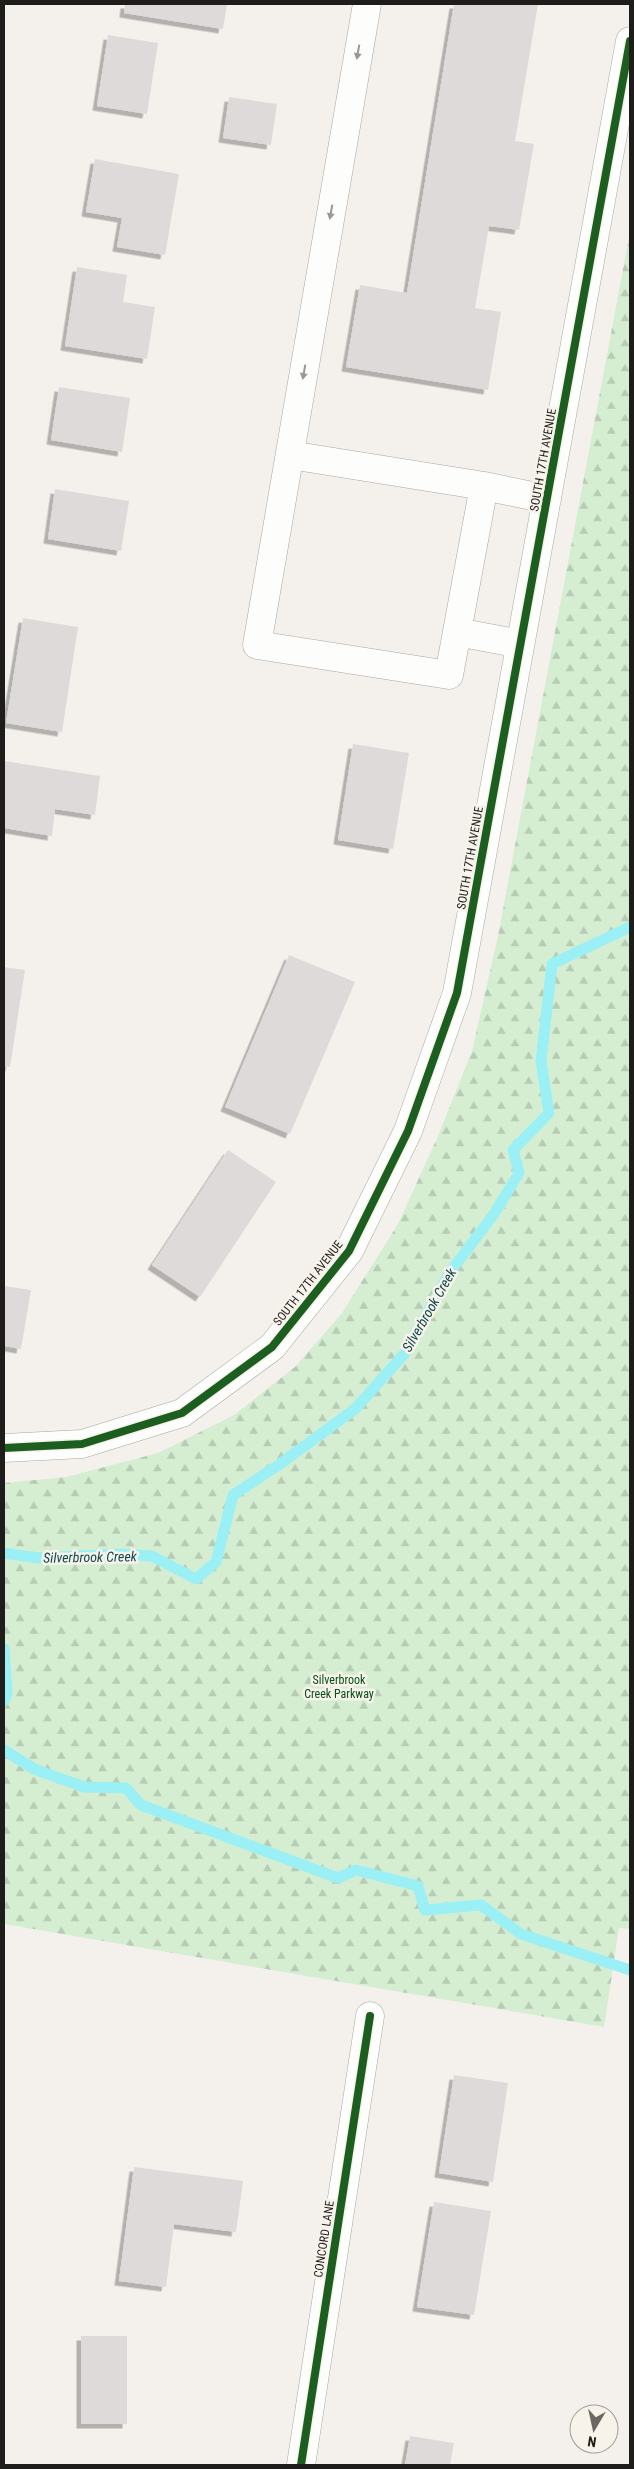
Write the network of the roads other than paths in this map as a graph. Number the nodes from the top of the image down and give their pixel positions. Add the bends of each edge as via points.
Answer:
1 (367, 4) edge
2 (630, 41) edge
3 (290, 455) junction
4 (484, 486) junction
5 (547, 499) junction
6 (457, 632) junction
7 (520, 644) junction
8 (4, 1448) edge
9 (370, 2016) dead end
10 (301, 2465) edge

1 -> 3 street
2 - 5 street, SOUTH 17TH AVENUE
3 - 4 street
3 - 6 street via 257,645 448,675
4 - 5 street
4 - 6 street
5 - 7 street, SOUTH 17TH AVENUE
6 - 7 street
7 - 8 street, SOUTH 17TH AVENUE via 457,993 408,1131 349,1251 272,1347 182,1413 82,1444
9 - 10 street, CONCORD LANE

